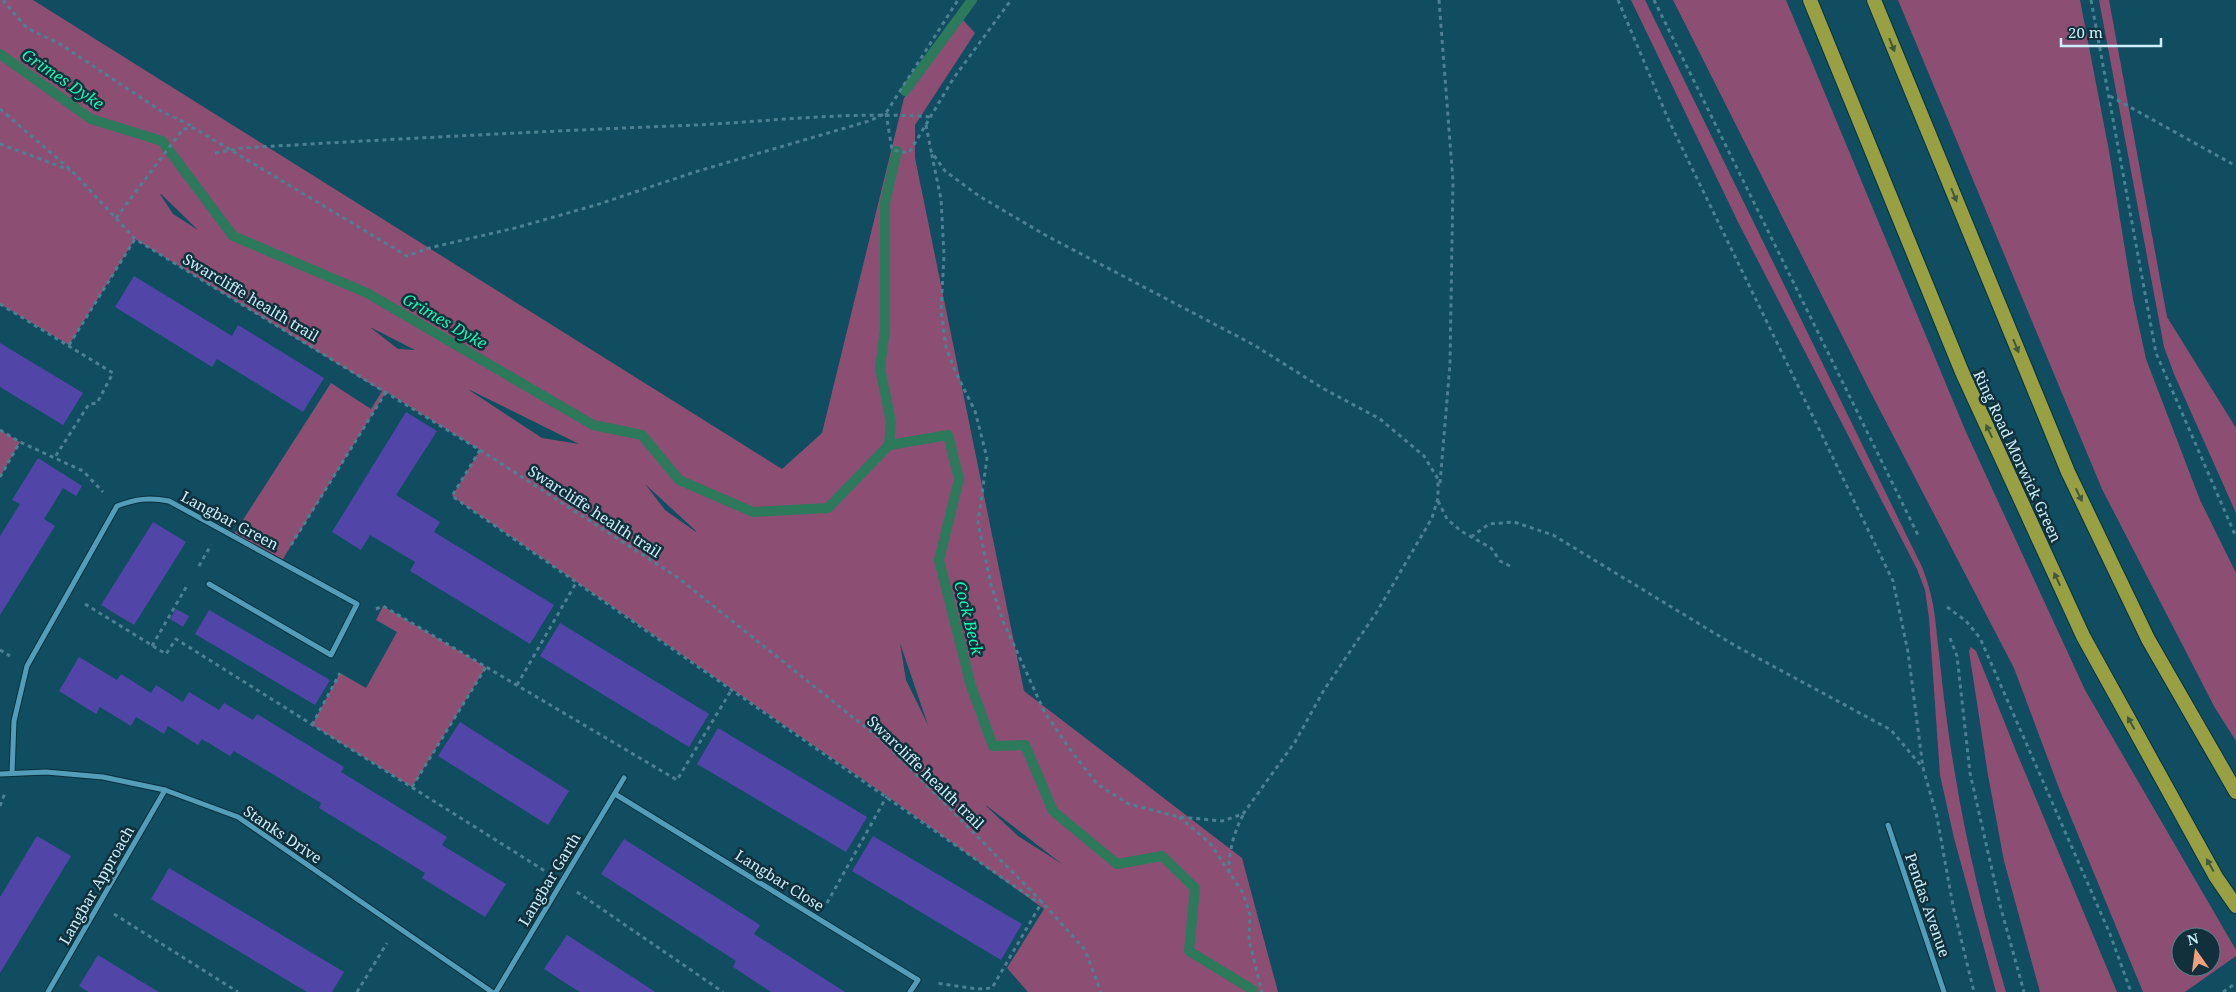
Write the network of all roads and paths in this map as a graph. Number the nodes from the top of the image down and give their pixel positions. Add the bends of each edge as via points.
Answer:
1 (5, 0) edge
2 (958, 0) edge
3 (1011, 0) edge
4 (1439, 0) edge
5 (1618, 0) edge
6 (1654, 0) edge
7 (1810, 0) edge
8 (1874, 0) edge
9 (2091, 0) edge
10 (2110, 95) junction
11 (0, 109) edge
12 (886, 114) junction
13 (931, 116) junction
14 (926, 125) junction
15 (194, 128) junction
16 (0, 144) edge
17 (232, 150) junction
18 (931, 151) junction
19 (215, 154) dead end
20 (2236, 166) edge
21 (72, 171) junction
22 (116, 218) junction
23 (135, 239) junction
24 (0, 304) edge
25 (69, 345) junction
26 (386, 392) junction
27 (0, 430) edge
28 (20, 442) junction
29 (480, 450) junction
30 (55, 457) junction
31 (0, 476) edge
32 (1438, 499) junction
33 (117, 506) junction
34 (1471, 537) junction
35 (1919, 537) dead end
36 (2236, 537) edge
37 (280, 562) junction
38 (1510, 566) dead end
39 (576, 583) junction
40 (208, 584) dead end
41 (67, 592) junction
42 (357, 604) junction
43 (1947, 607) dead end
44 (162, 630) dead end
45 (1950, 638) dead end
46 (152, 646) junction
47 (486, 667) junction
48 (516, 685) junction
49 (732, 689) junction
50 (1923, 768) junction
51 (12, 773) junction
52 (0, 774) edge
53 (624, 778) dead end
54 (412, 787) junction
55 (165, 790) junction
56 (2236, 792) edge
57 (615, 794) junction
58 (887, 796) junction
59 (1243, 814) junction
60 (1179, 818) junction
61 (1888, 825) dead end
62 (1229, 874) junction
63 (562, 882) junction
64 (1042, 902) junction
65 (99, 905) junction
66 (2236, 906) edge
67 (818, 918) junction
68 (397, 928) junction
69 (918, 980) junction
70 (2236, 983) edge
71 (992, 990) edge
72 (48, 992) edge
73 (238, 992) edge
74 (357, 992) edge
75 (494, 992) edge
76 (723, 992) edge
77 (910, 992) edge
78 (1101, 992) edge
79 (1262, 992) edge
80 (1944, 992) edge
81 (1974, 992) edge
82 (2024, 992) edge
83 (2131, 992) edge
84 (2223, 992) edge

1 - 15 path via 27,28 60,44 162,111
2 - 12 path
3 - 13 path
4 - 32 path via 1453,181 1450,364
5 - 50 path via 1674,130 1893,582 1908,652
6 - 35 path
66 -> 7 highway, Ring Road Morwick Green via 2216,877 2079,627 1962,372
8 -> 56 highway via 2068,472 2148,639
9 - 10 path
10 - 20 path
10 - 36 path via 2156,353
11 - 21 path
12 - 13 path
12 - 14 path via 892,150 909,153
12 - 17 path via 416,137
12 - 17 path via 596,205 407,256
13 - 14 path
14 - 18 path
15 - 17 path
15 - 22 path via 183,130 176,138
16 - 21 path, Swarcliffe health trail
17 - 19 path
18 - 32 path via 945,171 988,201 1047,236 1254,345 1380,419 1424,456 1438,479
18 - 60 path via 942,199 942,311 946,347 954,371 975,411 987,458 978,523 991,585 1003,621 1044,711 1097,784 1129,804
21 - 22 path, Swarcliffe health trail
22 - 23 path, Swarcliffe health trail
23 - 25 path
23 - 26 path, Swarcliffe health trail
24 - 25 path
25 - 30 path via 113,372 97,403 89,404
26 - 29 path, Swarcliffe health trail
26 - 37 path
27 - 28 path
28 - 30 path
28 - 31 path
29 - 39 path via 452,496
29 - 64 path, Swarcliffe health trail via 677,577 884,742
30 - 33 path via 83,471
32 - 34 path via 1448,518
32 - 59 path via 1432,518 1378,610 1324,690 1295,742
33 - 37 street, Langbar Green via 137,498 169,501
33 - 41 street
34 - 38 path via 1491,548 1500,560
34 - 50 path via 1489,524 1514,522 1553,535 1734,645 1891,730
37 - 42 street, Langbar Green
39 - 48 path
39 - 49 path
40 - 42 street via 331,655
41 - 46 path
41 - 51 street via 27,666 14,721
42 - 47 path via 375,609 383,606
43 - 83 path via 1966,621 1980,638 2110,934
44 - 46 path
45 - 82 path via 1957,656 1970,772 2000,905
46 - 54 path via 166,654 176,639
47 - 48 path
47 - 54 path
48 - 49 path via 677,780
49 - 58 path
50 - 81 path via 1937,817 1953,906
51 - 52 street, Stanks Drive
51 - 55 street, Stanks Drive via 103,777
53 - 57 street, Langbar Garth
54 - 63 path
55 - 65 street, Langbar Approach
55 - 68 street, Stanks Drive via 238,817
57 - 63 street, Langbar Garth
57 - 67 street, Langbar Close
58 - 64 path via 1036,901
58 - 67 path
59 - 60 path via 1222,822
59 - 62 path via 1233,835
60 - 62 path via 1210,843
61 - 80 street, Pendas Avenue
62 - 79 path via 1243,893 1250,916 1249,940
63 - 75 street, Langbar Garth
63 - 76 path
64 - 71 path
64 - 78 path, Swarcliffe health trail via 1086,950
65 - 72 street, Langbar Approach
65 - 73 path
67 - 69 street, Langbar Close
68 - 74 path
68 - 75 street, Stanks Drive
69 - 71 path
69 - 77 street
70 - 84 path

